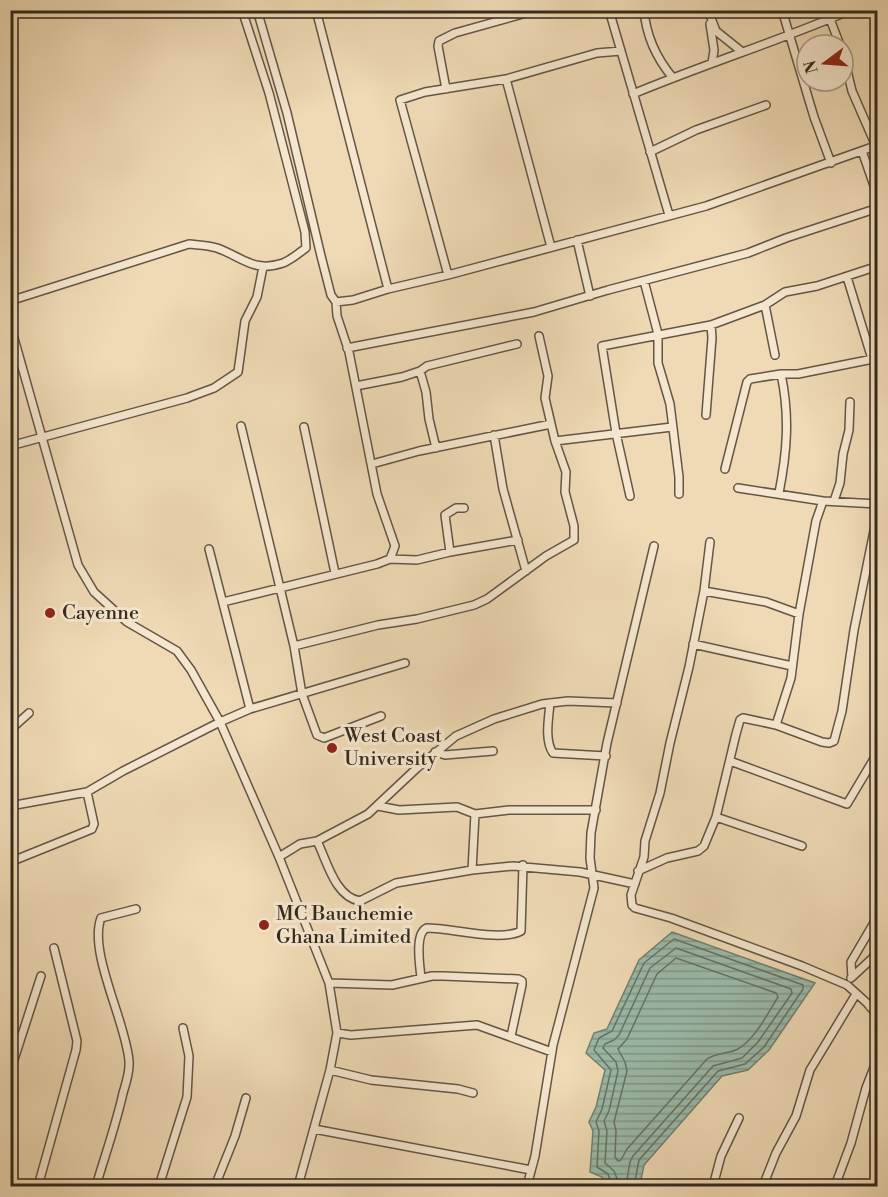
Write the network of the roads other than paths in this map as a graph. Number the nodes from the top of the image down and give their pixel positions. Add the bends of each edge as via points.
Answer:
1 (242, 10) edge
2 (257, 10) edge
3 (316, 10) edge
4 (537, 10) edge
5 (609, 10) edge
6 (644, 10) edge
7 (708, 10) edge
8 (782, 10) edge
9 (851, 10) edge
10 (830, 19) junction
11 (711, 20) junction
12 (835, 33) edge
13 (790, 34) junction
14 (621, 51) junction
15 (741, 51) junction
16 (712, 63) junction
17 (673, 78) junction
18 (506, 79) junction
19 (446, 89) junction
20 (853, 93) edge
21 (633, 94) junction
22 (766, 105) dead end
23 (877, 145) edge
24 (862, 151) junction
25 (650, 152) junction
26 (831, 163) junction
27 (878, 197) edge
28 (878, 208) edge
29 (669, 215) junction
30 (577, 240) junction
31 (551, 247) junction
32 (878, 266) edge
33 (263, 267) junction
34 (448, 275) junction
35 (847, 277) junction
36 (644, 281) junction
37 (388, 288) junction
38 (590, 296) junction
39 (10, 297) edge
40 (336, 302) junction
41 (765, 305) junction
42 (10, 324) edge
43 (711, 325) junction
44 (658, 334) junction
45 (539, 336) dead end
46 (517, 344) dead end
47 (347, 348) junction
48 (776, 355) dead end
49 (875, 358) edge
50 (420, 371) junction
51 (781, 374) junction
52 (356, 386) junction
53 (850, 402) dead end
54 (706, 415) dead end
55 (551, 424) junction
56 (241, 426) dead end
57 (304, 427) dead end
58 (672, 427) junction
59 (616, 433) junction
60 (494, 435) junction
61 (41, 437) junction
62 (555, 441) junction
63 (10, 446) edge
64 (436, 448) junction
65 (372, 464) junction
66 (725, 469) dead end
67 (738, 488) dead end
68 (779, 493) junction
69 (680, 494) dead end
70 (630, 496) dead end
71 (823, 501) junction
72 (834, 501) junction
73 (878, 504) edge
74 (464, 507) dead end
75 (878, 511) edge
76 (518, 540) junction
77 (710, 542) dead end
78 (654, 546) dead end
79 (210, 549) dead end
80 (450, 552) junction
81 (390, 559) junction
82 (526, 571) junction
83 (335, 573) junction
84 (280, 588) junction
85 (704, 591) junction
86 (223, 602) junction
87 (799, 614) junction
88 (693, 644) junction
89 (294, 646) junction
90 (405, 663) dead end
91 (792, 666) junction
92 (303, 694) junction
93 (550, 703) junction
94 (617, 703) junction
95 (250, 709) junction
96 (28, 714) dead end
97 (381, 716) dead end
98 (220, 722) junction
99 (776, 725) junction
100 (10, 730) edge
101 (493, 751) dead end
102 (435, 752) junction
103 (878, 752) edge
104 (606, 756) junction
105 (730, 761) junction
106 (87, 792) junction
107 (10, 806) edge
108 (378, 806) junction
109 (596, 810) junction
110 (475, 814) junction
111 (716, 817) junction
112 (317, 841) junction
113 (802, 846) dead end
114 (279, 857) junction
115 (10, 862) edge
116 (523, 865) junction
117 (472, 870) junction
118 (638, 871) junction
119 (592, 874) junction
120 (634, 884) junction
121 (136, 909) dead end
122 (878, 915) edge
123 (54, 948) dead end
124 (878, 953) edge
125 (41, 976) dead end
126 (852, 977) junction
127 (421, 978) junction
128 (329, 983) junction
129 (846, 985) junction
130 (856, 994) junction
131 (878, 996) edge
132 (870, 1007) junction
133 (878, 1016) edge
134 (183, 1028) dead end
135 (337, 1033) junction
136 (511, 1036) junction
137 (552, 1052) junction
138 (878, 1057) edge
139 (330, 1070) junction
140 (10, 1072) edge
141 (473, 1094) dead end
142 (246, 1098) dead end
143 (739, 1118) dead end
144 (314, 1129) junction
145 (531, 1170) junction
146 (38, 1186) edge
147 (96, 1186) edge
148 (159, 1186) edge
149 (215, 1186) edge
150 (298, 1186) edge
151 (527, 1186) edge
152 (713, 1186) edge
153 (763, 1186) edge
154 (835, 1186) edge

1 - 33 street via 269,93 307,242 306,248 284,263
2 - 40 street
3 - 37 street
4 - 19 street via 454,33 439,41
5 - 14 street
6 - 17 street via 645,24 661,64
7 - 11 street
8 - 13 street
9 - 10 street
10 - 12 street
10 - 13 street
11 - 15 street via 716,31
11 - 16 street
13 - 15 street
13 - 26 street
14 - 18 street via 597,53
14 - 21 street
15 - 16 street
16 - 17 street
17 - 21 street
18 - 19 street
18 - 31 street
19 - 34 street via 400,100
20 - 23 street
21 - 25 street
22 - 25 street via 696,130
23 - 24 street
24 - 26 street
24 - 27 street
25 - 29 street
26 - 29 street
28 - 36 street via 748,253
29 - 30 street
30 - 31 street
30 - 38 street
31 - 34 street
32 - 35 street
33 - 39 street via 245,263 214,247 189,244 27,296
33 - 61 street via 257,297 245,321 238,372 214,388 187,398
34 - 37 street
35 - 41 street via 785,292
35 - 49 street
36 - 38 street
36 - 44 street
37 - 40 street
38 - 47 street via 534,312
40 - 47 street
41 - 43 street
41 - 48 street
42 - 61 street
43 - 44 street
43 - 54 street
44 - 58 street via 658,363
44 - 59 street via 602,346
45 - 55 street via 548,376 545,398
46 - 50 street
47 - 52 street
49 - 51 street
50 - 52 street
50 - 64 street
51 - 66 street via 754,377 747,382
51 - 68 street via 788,430
52 - 65 street
53 - 72 street via 849,430
55 - 60 street
55 - 62 street
56 - 84 street
57 - 83 street
58 - 59 street
58 - 69 street
59 - 62 street
59 - 70 street
60 - 64 street
60 - 76 street via 503,489
61 - 63 street
61 - 98 street via 78,566 94,592 127,622 177,651
62 - 82 street via 566,472 565,492 574,540
64 - 65 street
65 - 81 street via 380,506 395,546
67 - 68 street
68 - 71 street
71 - 72 street
71 - 87 street
72 - 73 street
74 - 80 street via 445,515
75 - 99 street via 834,741 822,742
76 - 80 street
76 - 82 street
77 - 85 street
78 - 94 street
79 - 86 street
80 - 81 street via 417,560
81 - 83 street
82 - 89 street via 474,605
83 - 84 street
84 - 86 street
84 - 89 street
85 - 87 street via 766,602
85 - 88 street
86 - 95 street
87 - 91 street
88 - 91 street
88 - 118 street via 660,793
89 - 92 street
90 - 92 street
91 - 99 street
92 - 95 street
92 - 97 street via 320,738
93 - 94 street
93 - 102 street via 494,719 456,736
93 - 104 street via 548,740 553,753
94 - 104 street
95 - 98 street
96 - 100 street
98 - 106 street
98 - 114 street
99 - 105 street via 748,718 740,720
101 - 102 street via 445,755
102 - 108 street
103 - 105 street via 847,804
104 - 109 street
105 - 111 street
106 - 107 street
106 - 115 street via 92,829
108 - 110 street via 399,810 457,807
108 - 112 street
109 - 110 street
109 - 119 street via 590,850
110 - 117 street
111 - 113 street
111 - 118 street via 698,851 667,858
112 - 114 street via 295,846
112 - 117 street via 339,886 355,900 369,898 396,884
114 - 128 street
116 - 117 street
116 - 119 street
116 - 127 street via 521,931 496,935 422,929
118 - 120 street
119 - 120 street
119 - 137 street via 594,888
120 - 129 street via 631,899 635,908
121 - 147 street via 101,918 98,927 129,1064
122 - 126 street via 851,962
123 - 146 street via 77,1041
124 - 126 street
125 - 140 street
126 - 129 street
127 - 128 street via 392,986
127 - 136 street via 522,981
128 - 135 street
129 - 130 street
130 - 132 street
130 - 153 street via 810,1070 796,1116
131 - 132 street
132 - 133 street
134 - 148 street via 189,1056 187,1097
135 - 136 street via 477,1025
135 - 139 street
136 - 137 street
137 - 145 street
138 - 154 street
139 - 141 street via 371,1080
139 - 144 street
142 - 149 street via 236,1136
143 - 152 street via 721,1156
144 - 145 street
144 - 150 street
145 - 151 street

